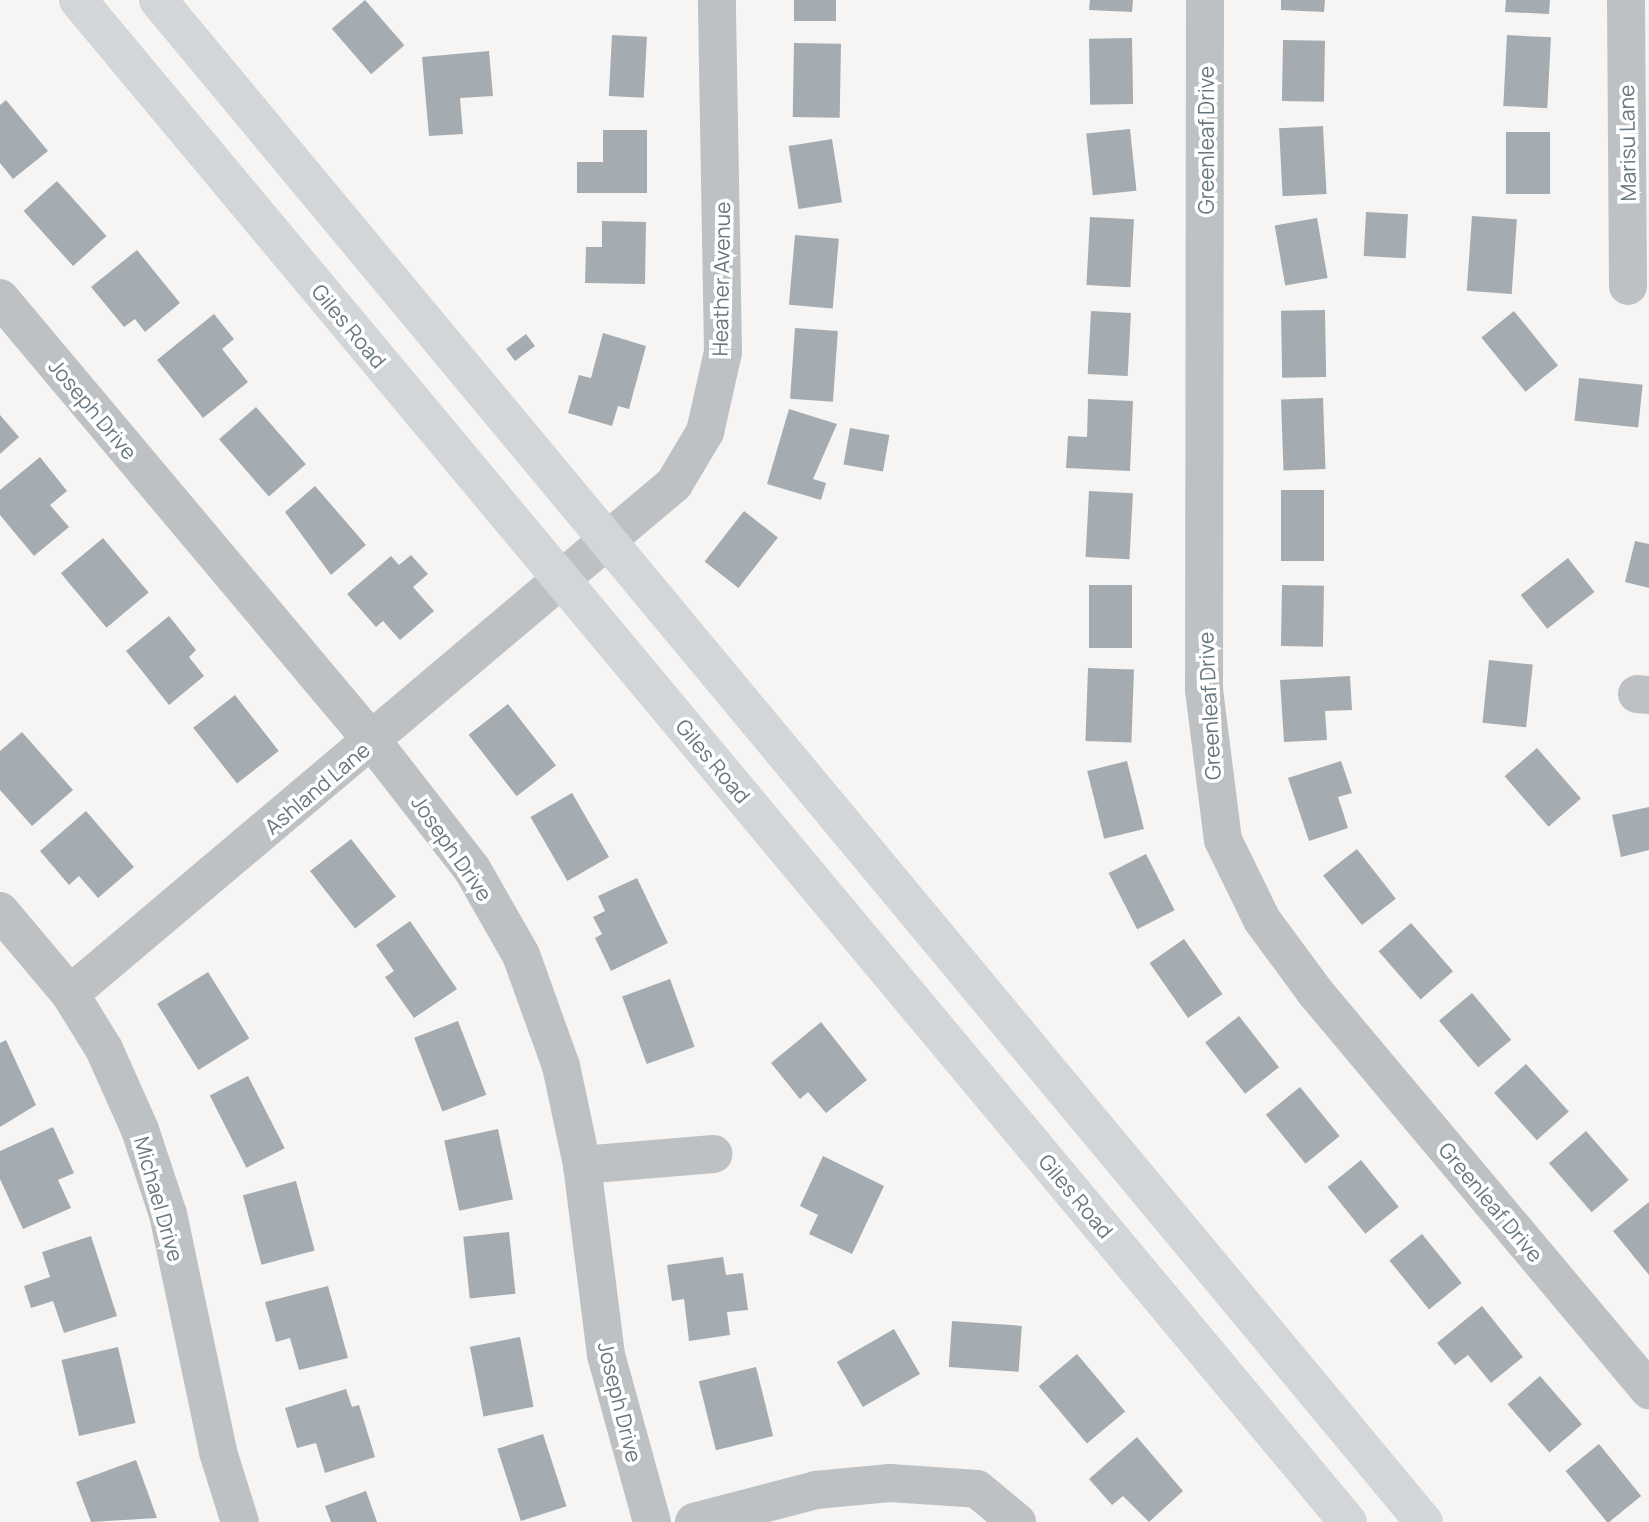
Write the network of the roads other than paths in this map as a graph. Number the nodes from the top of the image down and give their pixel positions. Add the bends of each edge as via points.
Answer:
1 (78, 0) edge
2 (158, 0) edge
3 (717, 0) edge
4 (1205, 0) edge
5 (1626, 0) edge
6 (1628, 286) dead end
7 (0, 298) edge
8 (607, 542) junction
9 (562, 580) junction
10 (373, 742) junction
11 (0, 911) edge
12 (70, 994) junction
13 (715, 1154) dead end
14 (582, 1166) junction
15 (1649, 1390) edge
16 (240, 1522) edge
17 (652, 1522) edge
18 (694, 1522) edge
19 (1017, 1522) edge
20 (1348, 1522) edge
21 (1424, 1522) edge

1 - 9 main road, Giles Road
2 - 8 main road
3 - 8 street, Heather Avenue via 723,352 705,432 674,484
4 - 15 street, Greenleaf Drive via 1204,690 1223,840 1262,920 1315,992
5 - 6 street, Marisu Lane
7 - 10 street, Joseph Drive
8 - 9 street, Heather Avenue
8 - 21 main road
9 - 10 street, Ashland Lane
9 - 20 main road, Giles Road
10 - 12 street, Ashland Lane
10 - 14 street, Joseph Drive via 472,869 521,955 561,1066
11 - 12 street, Michael Drive
12 - 16 street, Michael Drive via 109,1060 168,1214 218,1452
13 - 14 street
14 - 17 street, Joseph Drive via 606,1354
18 - 19 street via 816,1490 890,1483 976,1489

